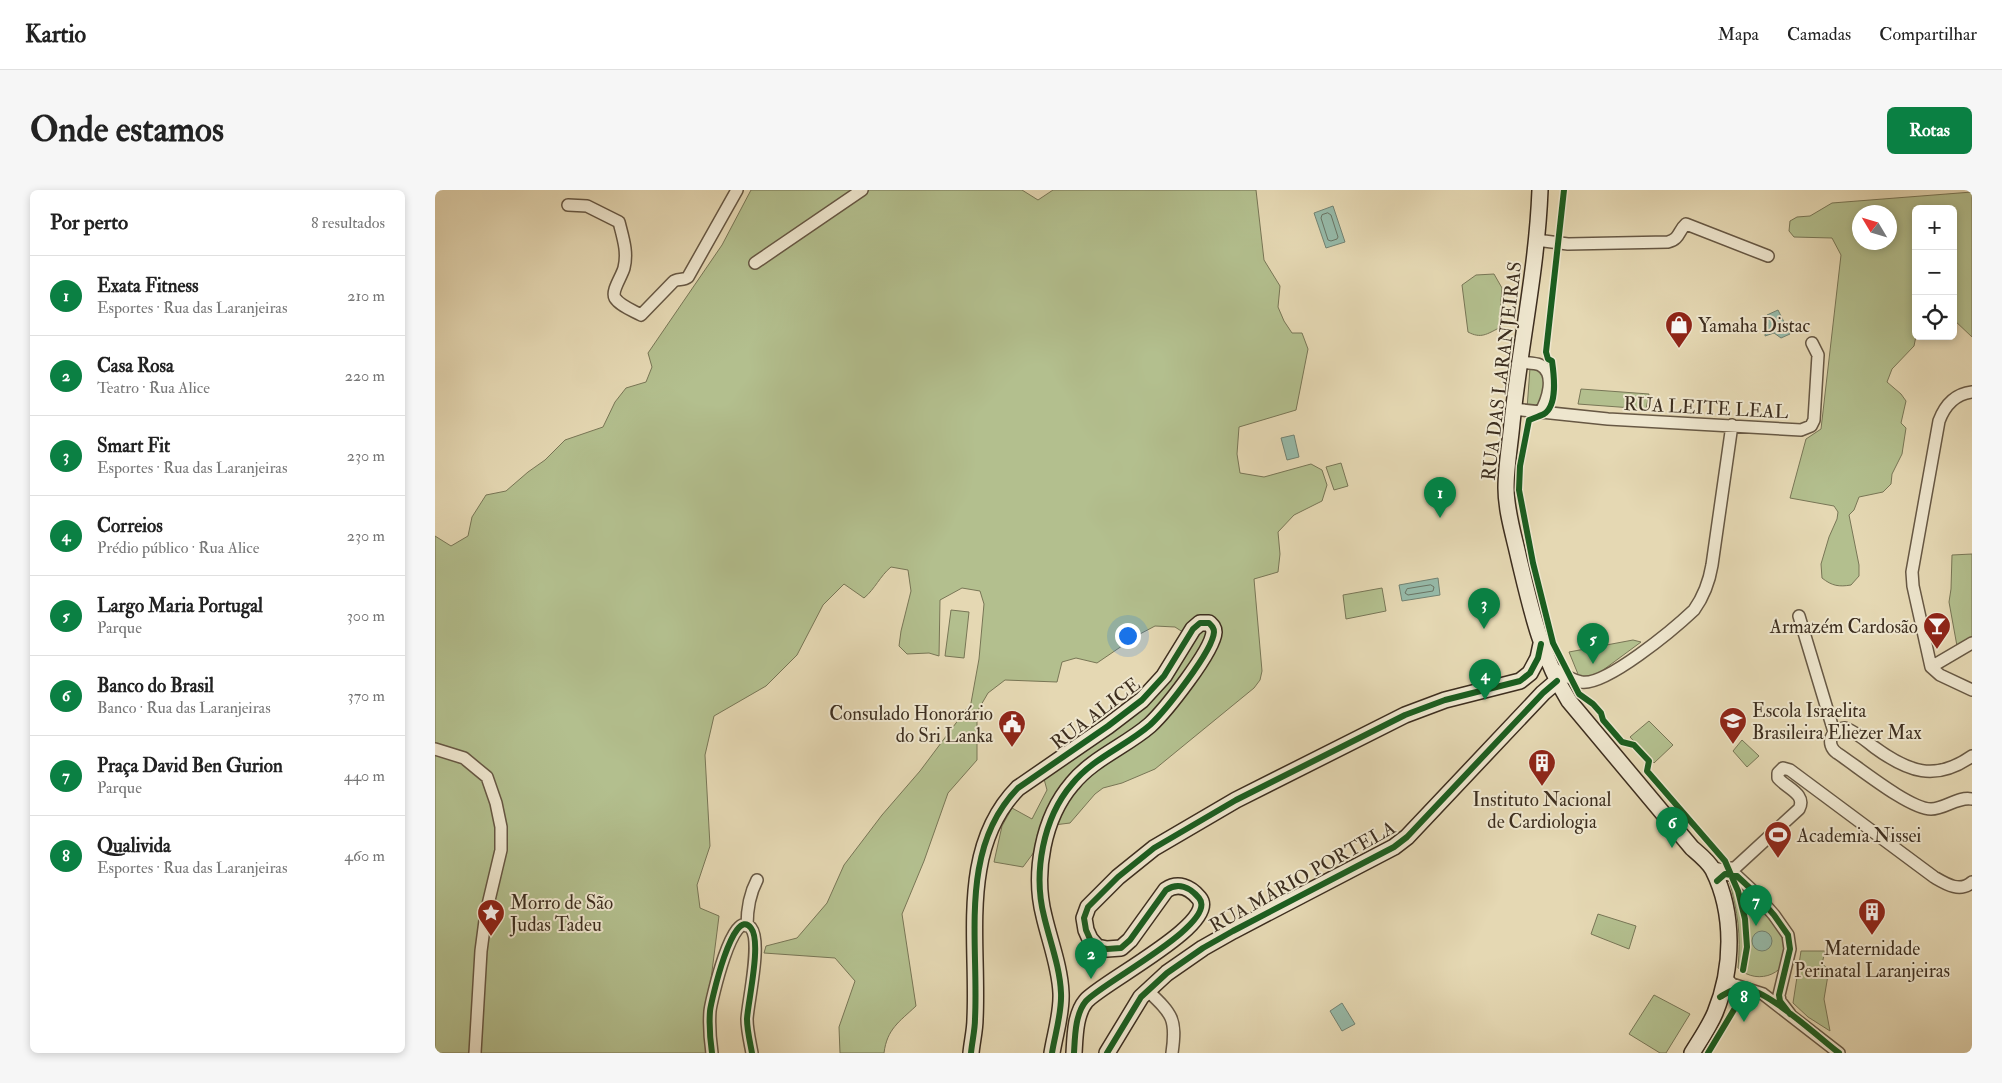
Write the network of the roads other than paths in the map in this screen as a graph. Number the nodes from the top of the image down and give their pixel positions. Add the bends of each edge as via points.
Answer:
1 (737, 190) edge
2 (862, 190) edge
3 (1541, 190) edge
4 (567, 205) dead end
5 (1536, 240) junction
6 (1768, 256) dead end
7 (755, 263) dead end
8 (1812, 344) dead end
9 (1520, 362) junction
10 (1972, 392) edge
11 (1513, 410) junction
12 (1540, 413) junction
13 (1732, 425) junction
14 (1799, 616) dead end
15 (1972, 642) edge
16 (1541, 644) junction
17 (1550, 666) junction
18 (1931, 667) junction
19 (1520, 681) junction
20 (1557, 682) junction
21 (1972, 690) edge
22 (1532, 704) junction
23 (1834, 732) junction
24 (435, 749) edge
25 (1972, 756) edge
26 (1972, 799) edge
27 (1736, 872) junction
28 (1715, 875) junction
29 (757, 880) dead end
30 (1971, 886) edge
31 (747, 926) junction
32 (1725, 977) junction
33 (1741, 988) junction
34 (1147, 990) junction
35 (1720, 998) junction
36 (1790, 1014) junction
37 (1075, 1051) edge
38 (475, 1053) edge
39 (712, 1053) edge
40 (752, 1053) edge
41 (971, 1053) edge
42 (1052, 1053) edge
43 (1107, 1053) edge
44 (1173, 1053) edge
45 (1692, 1053) edge
46 (1839, 1053) edge

1 - 4 street via 688,277 676,279 641,315 621,304 614,294 627,254 619,222 587,206
2 - 7 street
3 - 5 street, RUA DAS LARANJEIRAS
5 - 6 street via 1568,244 1668,242 1674,241 1686,224
5 - 9 street, RUA DAS LARANJEIRAS
8 - 13 street, RUA LEITE LEAL via 1818,355 1811,426 1801,430
9 - 11 street, RUA DAS LARANJEIRAS
9 - 12 street via 1540,365 1546,370 1549,392
10 - 18 street via 1951,401 1939,421 1912,572
11 - 12 street, RUA LEITE LEAL
11 - 16 street, RUA DAS LARANJEIRAS via 1506,494
12 - 13 street, RUA LEITE LEAL
13 - 17 street via 1711,572 1703,598 1694,610 1619,669 1602,678 1581,682
14 - 23 street
15 - 18 street
16 - 17 street, RUA DAS LARANJEIRAS
16 - 19 street via 1530,673
17 - 20 street, RUA DAS LARANJEIRAS
18 - 21 street via 1940,676
19 - 22 street via 1535,691
19 - 37 street via 1445,700 1405,715 1229,805 1153,848 1118,876 1094,899 1084,918 1090,939 1097,947 1121,948 1172,886 1180,885 1197,896 1202,909 1181,934 1101,987 1085,1002 1078,1018
20 - 22 street, RUA MÁRIO PORTELA
20 - 28 street, RUA DAS LARANJEIRAS via 1569,701
22 - 34 street, RUA MÁRIO PORTELA via 1394,848 1203,948
23 - 25 street via 1848,728 1893,760 1919,771 1948,769
23 - 26 street via 1830,741 1833,750 1913,804 1935,808
24 - 38 street via 464,758 487,777 501,827 501,850 481,951
27 - 28 street via 1723,870
27 - 30 street via 1800,807 1799,795 1778,778 1783,768 1935,877 1954,887
27 - 36 street via 1774,914 1788,935 1790,949 1779,995
28 - 32 street, RUA DAS LARANJEIRAS via 1728,920 1730,940
29 - 31 street via 747,910
31 - 39 street via 736,930 720,970 710,1011
31 - 40 street via 751,928 754,944 747,1019
32 - 33 street
32 - 35 street, RUA DAS LARANJEIRAS
33 - 35 street
33 - 36 street via 1763,994
34 - 43 street, RUA MÁRIO PORTELA
34 - 44 street via 1171,1019 1175,1030
35 - 45 street, RUA DAS LARANJEIRAS
36 - 46 street
41 - 42 street, RUA ALICE via 975,1020 974,899 980,862 995,816 1017,788 1142,700 1164,676 1193,629 1200,623 1209,623 1214,631 1210,646 1166,707 1150,725 1100,759 1072,784 1051,817 1043,842 1040,880 1043,915 1054,949 1061,993

